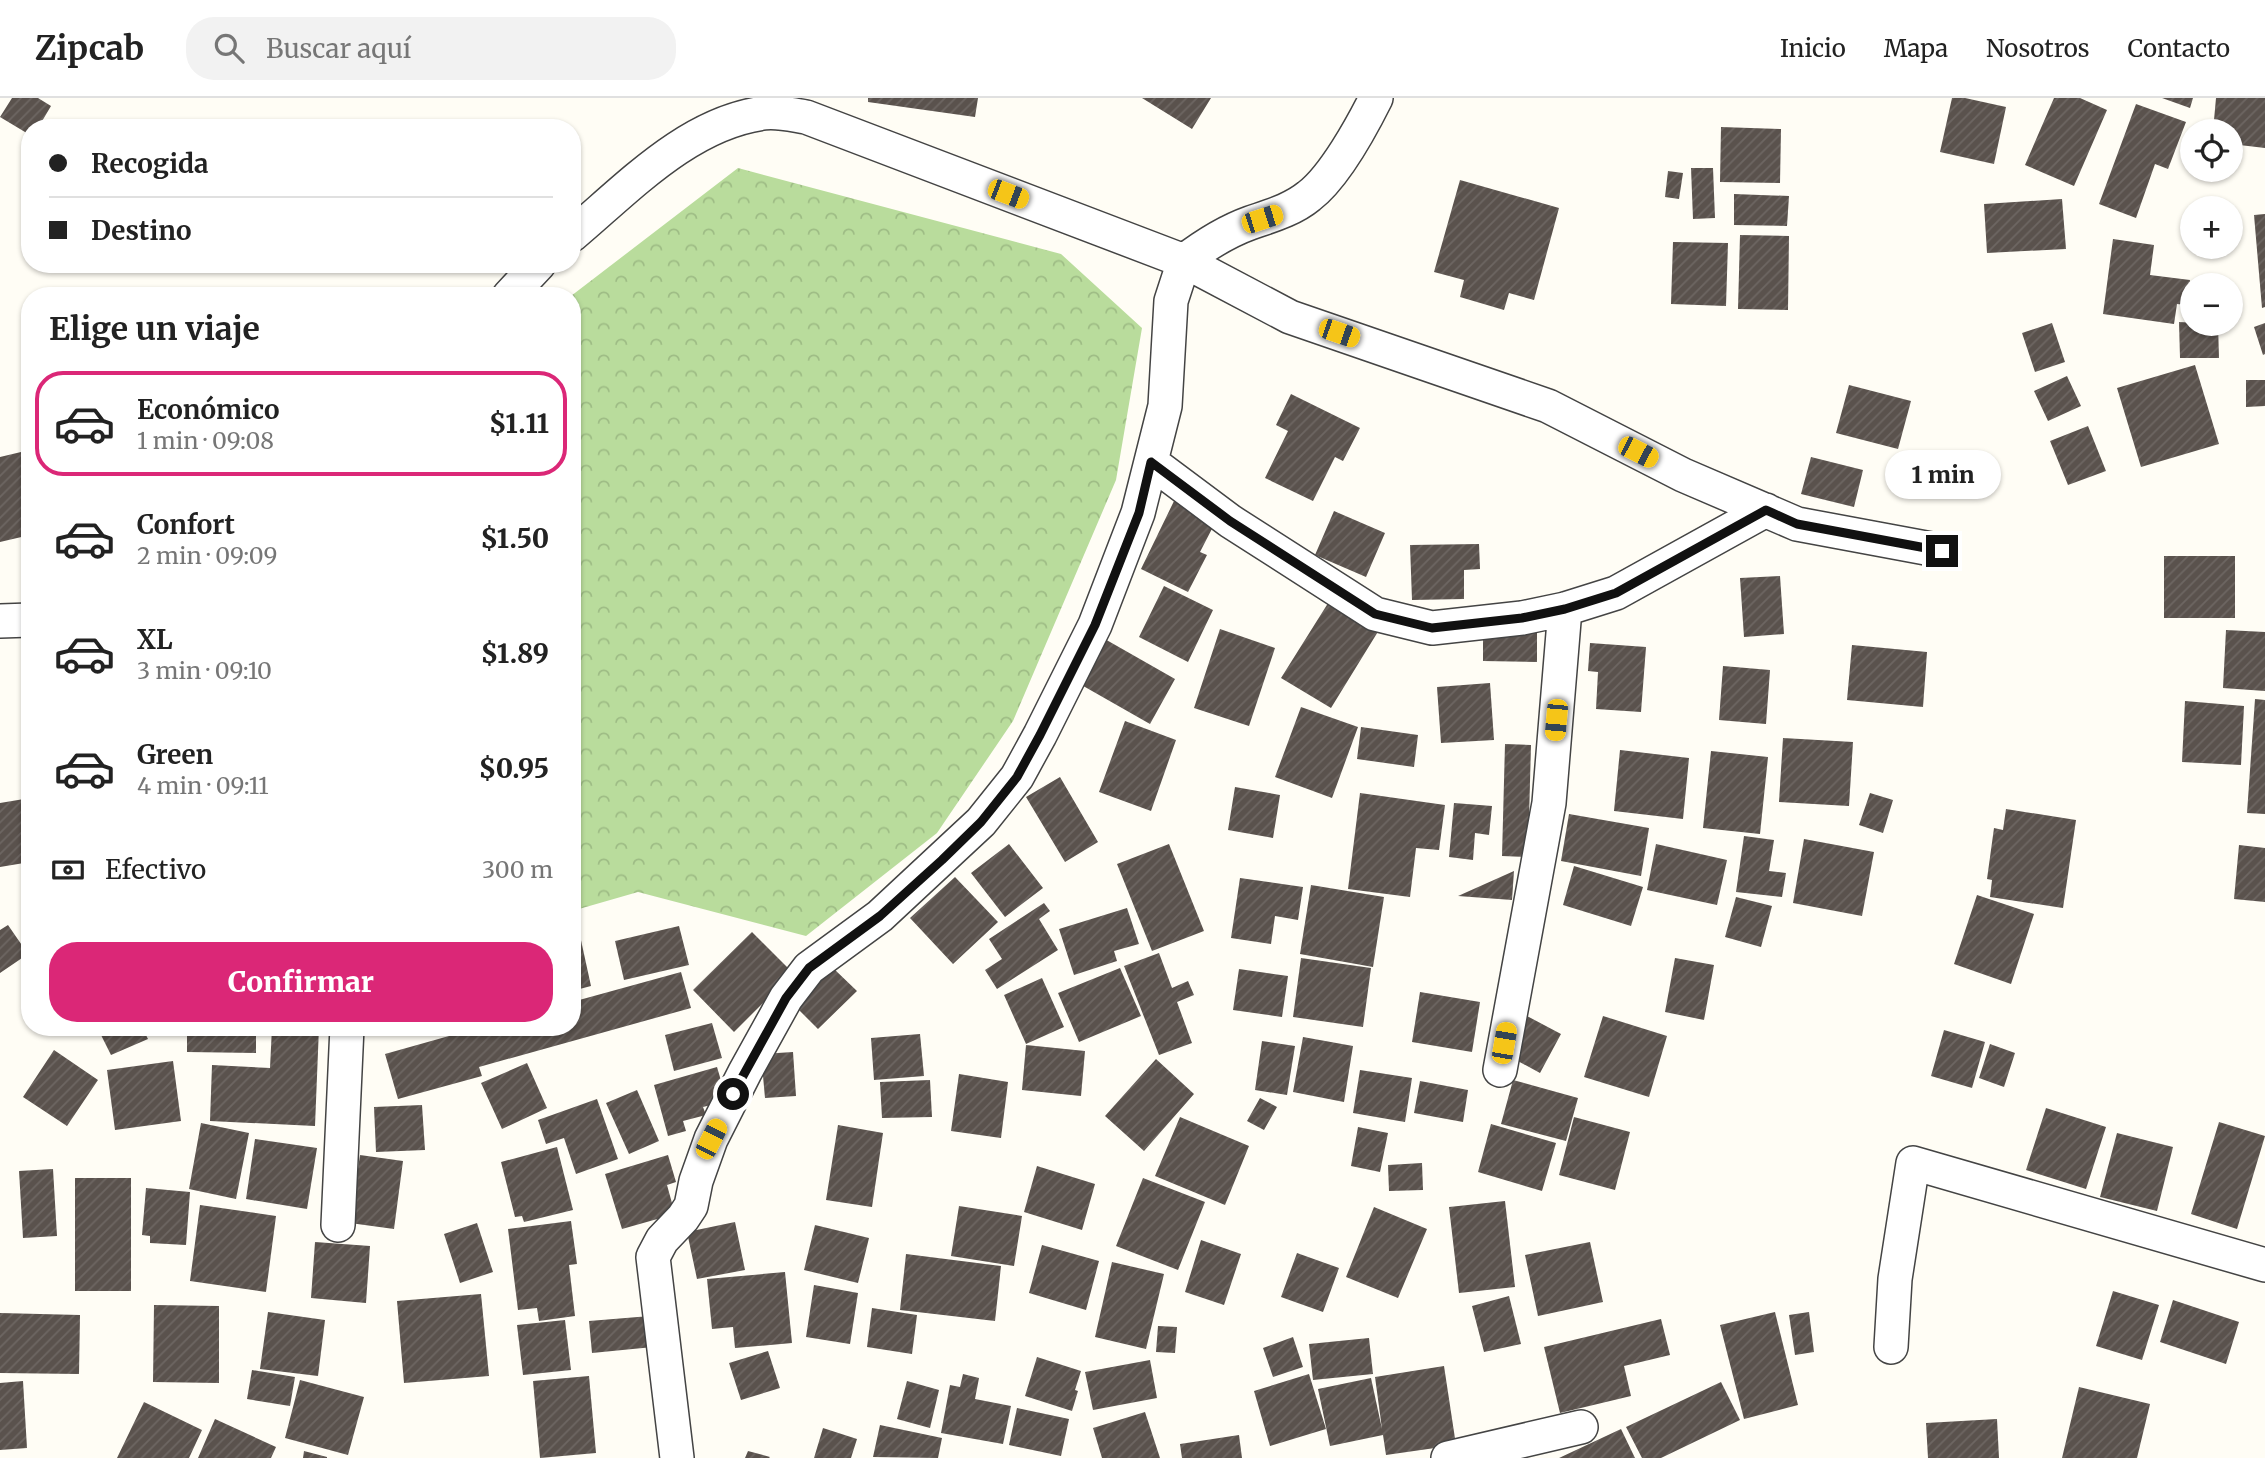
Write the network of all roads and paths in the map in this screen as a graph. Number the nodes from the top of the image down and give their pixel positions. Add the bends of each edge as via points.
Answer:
1 (1376, 98) edge
2 (581, 227) edge
3 (1184, 261) junction
4 (531, 273) edge
5 (517, 287) edge
6 (1151, 462) junction
7 (1766, 510) junction
8 (1942, 551) dead end
9 (1565, 609) junction
10 (21, 620) edge
11 (0, 621) edge
12 (347, 1036) edge
13 (1500, 1070) dead end
14 (338, 1225) dead end
15 (2265, 1265) edge
16 (1891, 1347) dead end
17 (1581, 1427) dead end
18 (677, 1458) edge
19 (1448, 1458) edge

1 - 3 street via 1336,166 1310,196 1208,242
2 - 3 street via 670,153 727,121 766,112 806,117
3 - 6 street via 1171,301 1165,406
3 - 7 street via 1290,317 1548,406 1683,475
4 - 5 street
6 - 9 street via 1230,521 1375,614 1432,628
6 - 18 street via 1139,513 1095,625 1017,777 942,860 880,916 809,968 786,998 711,1139 691,1206 653,1257
7 - 8 street via 1797,524
7 - 9 street via 1616,593
9 - 13 street via 1549,803
10 - 11 street
12 - 14 street
15 - 16 street via 1913,1163 1895,1279
17 - 19 street

